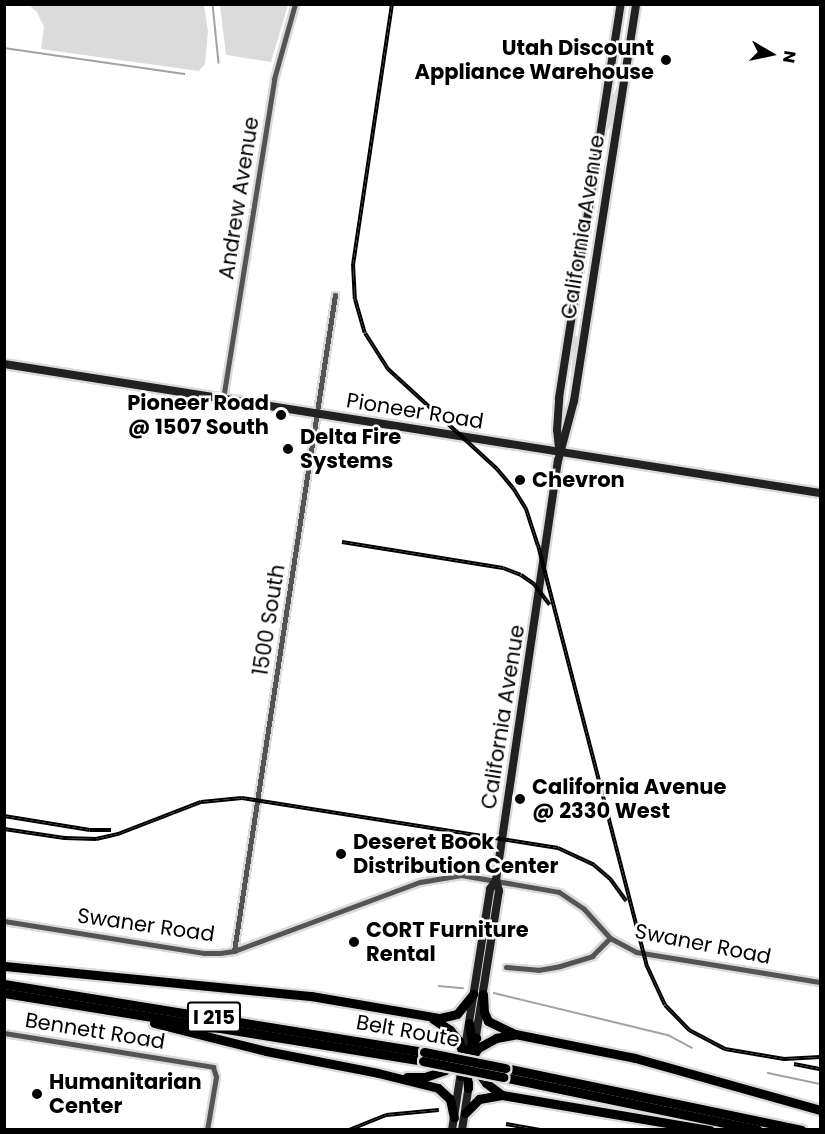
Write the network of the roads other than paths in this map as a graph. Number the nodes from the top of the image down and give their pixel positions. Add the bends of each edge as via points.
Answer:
1 (295, 4) edge
2 (621, 4) edge
3 (636, 4) edge
4 (613, 56) junction
5 (628, 58) junction
6 (600, 141) junction
7 (615, 143) junction
8 (586, 232) junction
9 (600, 235) junction
10 (581, 263) junction
11 (596, 265) junction
12 (335, 295) dead end
13 (572, 321) junction
14 (587, 323) junction
15 (4, 364) edge
16 (224, 399) junction
17 (318, 414) junction
18 (560, 453) junction
19 (820, 493) edge
20 (496, 880) junction
21 (4, 921) edge
22 (610, 938) junction
23 (234, 951) junction
24 (4, 966) edge
25 (506, 967) dead end
26 (820, 982) edge
27 (4, 984) edge
28 (4, 993) edge
29 (478, 994) junction
30 (109, 1011) junction
31 (431, 1017) junction
32 (469, 1023) joint
33 (4, 1034) edge
34 (515, 1034) junction
35 (471, 1053) junction
36 (424, 1057) junction
37 (504, 1072) junction
38 (378, 1073) junction
39 (461, 1076) joint
40 (468, 1088) joint
41 (502, 1095) junction
42 (820, 1110) edge
43 (465, 1113) junction
44 (454, 1118) junction
45 (207, 1130) edge
46 (453, 1130) edge
47 (462, 1130) edge
48 (710, 1130) edge
49 (758, 1130) edge
50 (802, 1130) edge

1 - 16 street, Andrew Avenue via 274,79
2 - 4 main road, California Avenue
3 - 5 main road, California Avenue
4 - 5 main road
4 - 6 main road, California Avenue
5 - 7 main road, California Avenue
6 - 7 main road
6 - 8 main road, California Avenue
7 - 9 main road, California Avenue
8 - 9 main road
8 - 10 main road, California Avenue
9 - 11 main road, California Avenue
10 - 11 main road
10 - 13 main road, California Avenue
11 - 14 main road, California Avenue
12 - 17 street, 1500 South
13 - 14 main road
13 - 18 main road, California Avenue via 558,409
14 - 18 main road, California Avenue via 572,412
15 - 16 main road, Pioneer Road
16 - 17 main road, Pioneer Road
17 - 18 main road, Pioneer Road
17 - 23 street, 1500 South
18 - 19 main road, Pioneer Road
18 - 20 main road, California Avenue
20 - 22 street, Swaner Road via 559,892 584,909
20 - 23 street, Swaner Road via 461,875 433,878
20 - 29 main road, California Avenue via 499,891
21 - 23 street, Swaner Road via 204,953
22 - 25 street via 592,956 560,966 538,970
22 - 26 street, Swaner Road via 644,954
24 - 31 highway via 311,996
27 - 36 highway, Belt Route / I 215
28 - 30 highway, Belt Route / I 215
29 - 31 highway via 457,1014
29 - 32 main road, California Avenue
29 - 34 highway via 488,1021
29 - 35 main road, California Avenue
30 - 36 highway, Belt Route / I 215
30 - 38 highway via 266,1051
31 - 35 highway
32 - 35 highway
33 - 45 street, Bennett Road via 214,1068
34 - 35 highway via 492,1039
34 - 42 highway via 641,1060
35 - 38 highway via 430,1076
35 - 39 highway
35 - 40 highway
35 - 41 highway via 482,1079
36 - 37 highway, Belt Route / I 215, bridge
37 - 49 highway, Belt Route / I 215
37 - 50 highway, Belt Route / I 215
38 - 44 highway via 443,1090 450,1099
39 - 44 main road
40 - 43 main road
41 - 43 highway via 479,1099
41 - 48 highway
43 - 47 main road
44 - 46 main road

